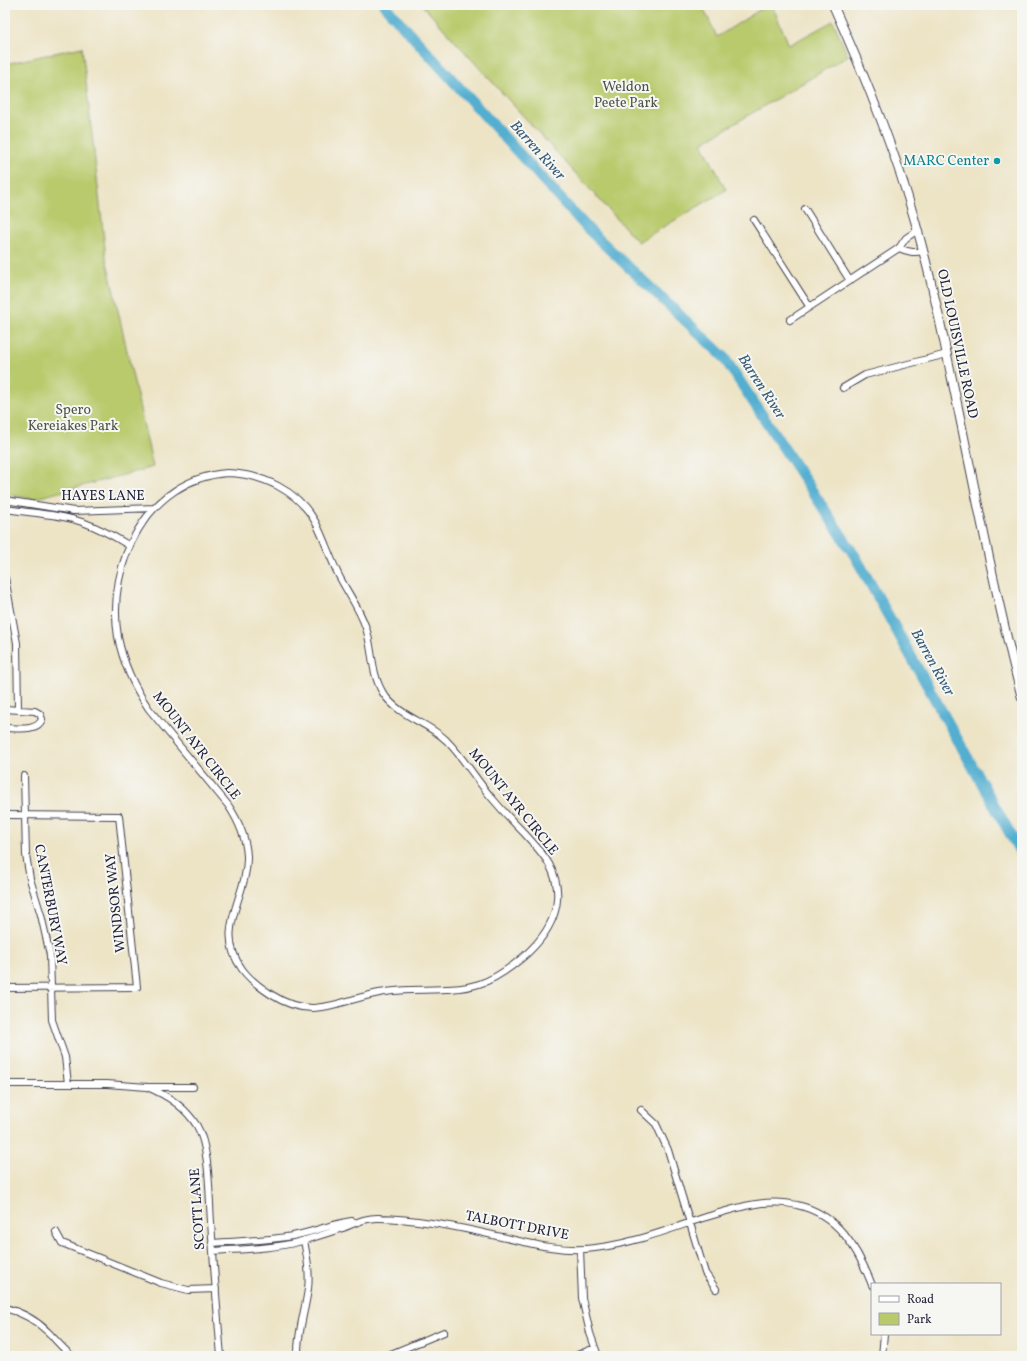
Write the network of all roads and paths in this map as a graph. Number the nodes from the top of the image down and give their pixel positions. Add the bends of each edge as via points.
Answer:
1 (833, 5) edge
2 (805, 209) dead end
3 (754, 220) dead end
4 (918, 230) junction
5 (899, 248) junction
6 (923, 251) junction
7 (850, 281) junction
8 (809, 306) junction
9 (790, 320) dead end
10 (947, 354) junction
11 (843, 388) dead end
12 (5, 500) edge
13 (154, 508) junction
14 (5, 509) edge
15 (130, 546) junction
16 (5, 578) edge
17 (1022, 698) edge
18 (5, 709) edge
19 (18, 710) junction
20 (5, 728) edge
21 (24, 776) dead end
22 (5, 815) edge
23 (25, 815) junction
24 (51, 987) junction
25 (5, 988) edge
26 (5, 1084) edge
27 (68, 1084) junction
28 (193, 1087) dead end
29 (147, 1088) junction
30 (642, 1110) dead end
31 (360, 1220) junction
32 (690, 1223) junction
33 (56, 1232) dead end
34 (304, 1240) junction
35 (212, 1243) junction
36 (580, 1249) junction
37 (213, 1251) junction
38 (871, 1283) edge
39 (216, 1289) junction
40 (716, 1289) dead end
41 (5, 1308) edge
42 (444, 1332) dead end
43 (884, 1335) edge
44 (595, 1348) junction
45 (72, 1356) edge
46 (221, 1356) edge
47 (298, 1356) edge
48 (386, 1356) edge
49 (575, 1356) edge
50 (598, 1356) edge
51 (882, 1356) edge

1 - 4 street, OLD LOUISVILLE ROAD via 879,111
2 - 7 street
3 - 8 street
4 - 5 street via 906,238
4 - 6 street, OLD LOUISVILLE ROAD
5 - 6 street via 914,253
5 - 7 street
6 - 10 street, OLD LOUISVILLE ROAD
7 - 8 street
8 - 9 street
10 - 11 street via 865,375
10 - 17 street, OLD LOUISVILLE ROAD
12 - 13 street, HAYES LANE via 74,511
13 - 15 street, MOUNT AYR CIRCLE via 142,523
13 - 15 street, MOUNT AYR CIRCLE via 173,491 189,482 227,473 247,475 271,482 305,507 363,619 374,671 383,692 398,709 445,739 548,862 556,884 555,909 548,929 534,947 504,972 481,984 456,989 394,990 319,1008 290,1004 269,993 249,977 236,960 230,940 232,919 246,867 246,846 240,825 228,805 149,708 131,678 122,653 117,628 117,605 121,574
14 - 15 street, HAYES LANE via 85,523 111,534
16 - 19 street via 17,643
18 - 19 street
19 - 20 street via 37,712 42,717 41,722 31,728
21 - 23 street, CANTERBURY WAY
22 - 23 street
23 - 24 street, CANTERBURY WAY via 26,855 50,955
23 - 24 street, WINDSOR WAY via 120,816 137,987
24 - 25 street
24 - 27 street, CANTERBURY WAY via 52,1020 65,1057
26 - 27 street, SCOTT LANE
27 - 29 street, SCOTT LANE
28 - 29 street, SCOTT LANE
29 - 35 street, SCOTT LANE via 164,1095 183,1109 200,1133 206,1155
30 - 32 street via 656,1124 665,1143
31 - 34 street, TALBOTT DRIVE
31 - 35 street via 286,1237
31 - 36 street, TALBOTT DRIVE via 377,1218 420,1222 467,1229 540,1246
32 - 36 street, TALBOTT DRIVE via 626,1242
32 - 38 street, TALBOTT DRIVE via 732,1209 764,1203 786,1203 806,1207 836,1224 846,1235 857,1251
32 - 40 street via 705,1273
33 - 39 street via 62,1243 161,1283 188,1290
34 - 37 street, TALBOTT DRIVE
34 - 47 street via 309,1274 299,1333
35 - 37 street, SCOTT LANE
36 - 44 street via 582,1298
37 - 39 street, SCOTT LANE
39 - 46 street, SCOTT LANE
41 - 45 street via 19,1311 33,1320
42 - 48 street
43 - 51 street
44 - 49 street
44 - 50 street

